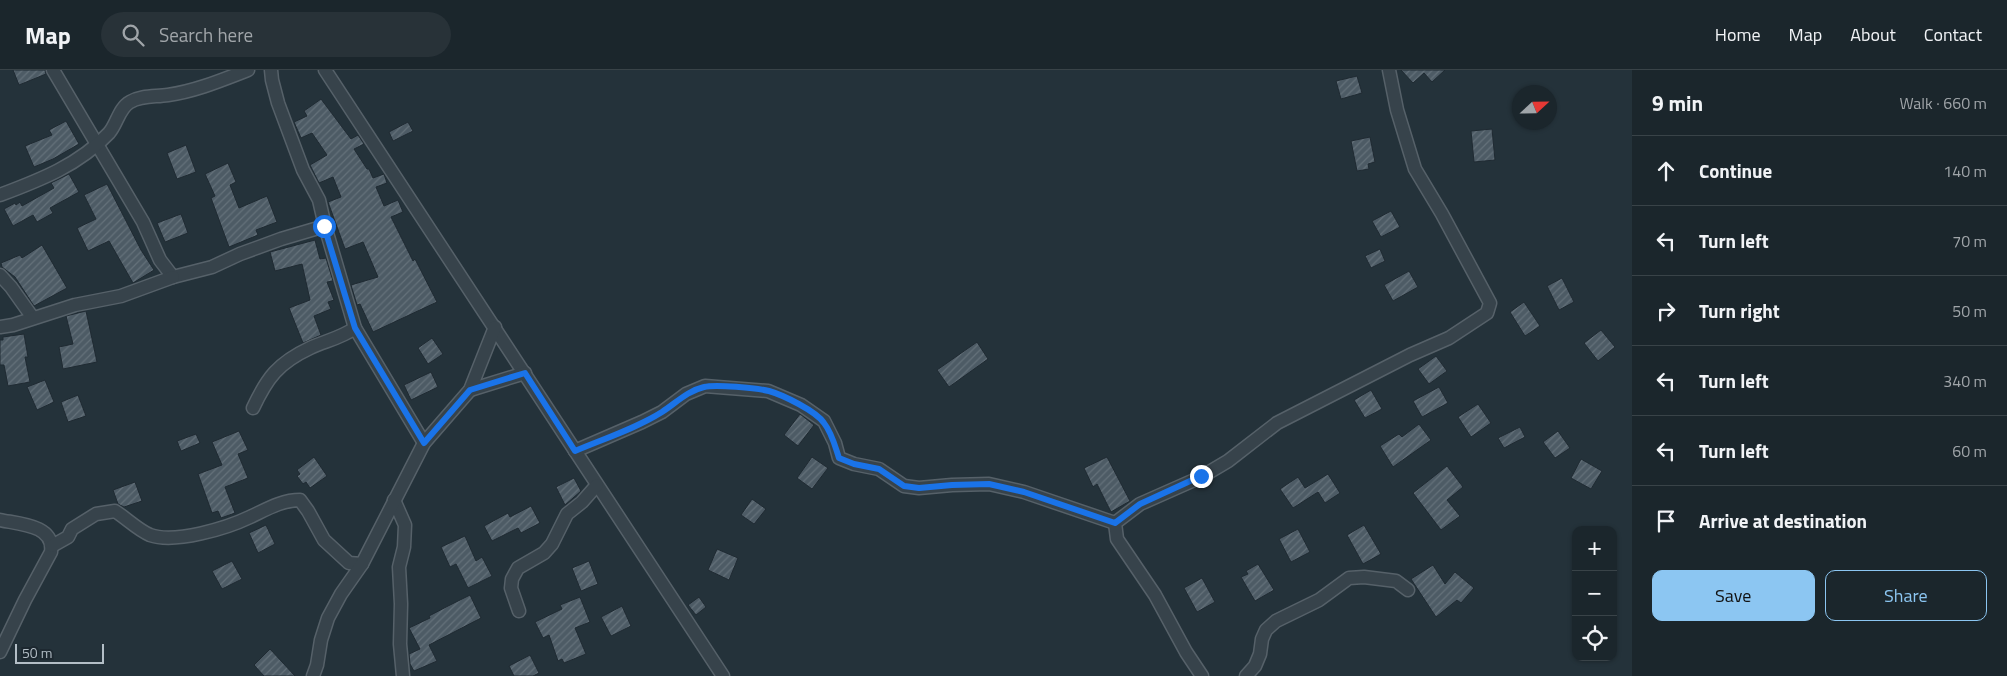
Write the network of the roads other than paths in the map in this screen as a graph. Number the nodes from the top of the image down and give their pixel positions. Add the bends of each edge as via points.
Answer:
1 (53, 70) edge
2 (248, 70) edge
3 (271, 70) edge
4 (326, 70) edge
5 (1388, 70) edge
6 (97, 145) junction
7 (0, 195) edge
8 (324, 226) junction
9 (0, 275) edge
10 (174, 278) junction
11 (33, 318) junction
12 (0, 327) edge
13 (495, 327) junction
14 (355, 328) junction
15 (525, 373) junction
16 (470, 390) junction
17 (253, 408) dead end
18 (424, 443) junction
19 (575, 451) junction
20 (597, 485) junction
21 (394, 500) junction
22 (0, 520) edge
23 (1115, 523) junction
24 (52, 546) junction
25 (362, 564) junction
26 (1408, 590) dead end
27 (519, 611) dead end
28 (0, 652) edge
29 (313, 676) edge
30 (403, 676) edge
31 (723, 676) edge
32 (1202, 676) edge
33 (1246, 676) edge

1 - 6 street
2 - 6 street via 223,81 129,102 111,132
3 - 8 street via 278,103 319,200
4 - 13 street
5 - 23 street via 1415,169 1490,303 1487,313 1449,338 1277,423 1228,461 1140,504
6 - 7 street via 57,171
6 - 10 street via 143,222 160,260
8 - 10 street
8 - 14 street
9 - 11 street
10 - 11 street via 121,296
11 - 12 street
13 - 15 street
13 - 16 street
14 - 17 street via 344,336 310,348 277,368
14 - 18 street
15 - 16 street
15 - 19 street
16 - 18 street
18 - 21 street
19 - 20 street
19 - 23 street via 642,422 705,386 768,391 801,405 824,422 839,458 879,469 904,486 989,484 1024,492
20 - 27 street via 567,514 544,553 518,568 511,588
20 - 31 street
21 - 25 street
21 - 30 street via 404,525 404,547 399,567
22 - 24 street via 40,530 51,539
23 - 32 street via 1117,539 1156,595
24 - 25 street via 68,537 72,528 96,514 115,511 149,534 180,537 240,522 288,500 300,500 324,540 348,563
24 - 28 street
25 - 29 street via 328,618
26 - 33 street via 1396,581 1349,578 1319,600 1276,621 1266,630 1255,666

